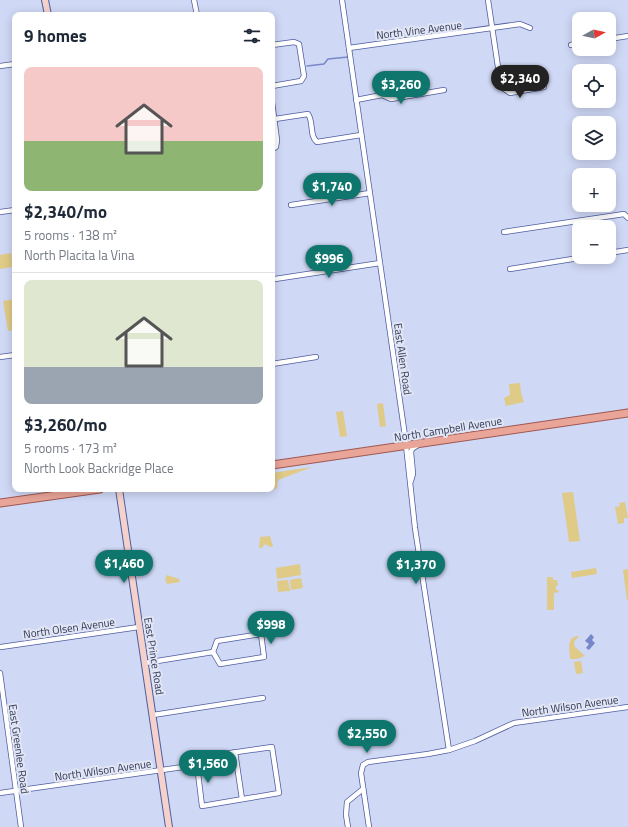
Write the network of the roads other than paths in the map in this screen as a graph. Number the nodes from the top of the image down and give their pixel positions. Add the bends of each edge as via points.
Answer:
1 (45, 0) edge
2 (194, 0) edge
3 (342, 0) edge
4 (488, 0) edge
5 (47, 12) edge
6 (196, 12) edge
7 (530, 28) dead end
8 (492, 29) junction
9 (628, 36) edge
10 (616, 38) edge
11 (275, 45) edge
12 (349, 48) junction
13 (12, 64) edge
14 (0, 66) edge
15 (275, 85) edge
16 (544, 87) dead end
17 (444, 90) dead end
18 (356, 100) junction
19 (275, 118) joint
20 (362, 136) junction
21 (275, 148) edge
22 (370, 193) junction
23 (291, 205) dead end
24 (12, 210) edge
25 (0, 212) edge
26 (628, 218) edge
27 (504, 232) dead end
28 (628, 250) edge
29 (616, 252) edge
30 (572, 259) edge
31 (380, 263) junction
32 (510, 269) dead end
33 (275, 279) dead end
34 (12, 355) edge
35 (0, 357) edge
36 (316, 357) dead end
37 (275, 364) edge
38 (628, 413) edge
39 (421, 444) junction
40 (406, 447) junction
41 (275, 465) edge
42 (411, 481) dead end
43 (79, 492) edge
44 (119, 492) edge
45 (0, 503) edge
46 (139, 627) junction
47 (0, 647) edge
48 (213, 652) junction
49 (145, 663) junction
50 (0, 673) edge
51 (263, 698) dead end
52 (628, 707) edge
53 (153, 715) junction
54 (449, 750) junction
55 (235, 752) junction
56 (197, 765) junction
57 (161, 771) junction
58 (363, 789) junction
59 (16, 791) junction
60 (0, 793) edge
61 (242, 800) junction
62 (21, 827) edge
63 (169, 827) edge
64 (348, 827) edge
65 (369, 827) edge

1 - 5 main road
2 - 6 street
3 - 12 street, East Allen Road
4 - 8 street
7 - 8 street, North Vine Avenue via 520,24
8 - 12 street, North Vine Avenue
8 - 16 street via 501,87 510,93
9 - 10 street
11 - 15 street via 294,42 299,44 304,76 301,81
12 - 18 street, East Allen Road
13 - 14 street
17 - 18 street via 391,99 382,95
18 - 20 street, East Allen Road
19 - 20 street via 308,114 317,142
19 - 21 street
20 - 22 street, East Allen Road
22 - 23 street
22 - 31 street, East Allen Road
24 - 25 street
26 - 27 street via 624,214
28 - 29 street
30 - 32 street
31 - 33 street
31 - 40 street, East Allen Road
34 - 35 street
36 - 37 street
38 - 39 main road, North Campbell Avenue
39 - 40 main road, North Campbell Avenue
39 - 42 street via 411,452
40 - 41 main road, North Campbell Avenue
40 - 54 street, East Allen Road via 415,528
43 - 45 main road
44 - 46 main road, East Prince Road
46 - 47 street, North Olsen Avenue
46 - 49 main road, East Prince Road
48 - 48 street via 220,664 264,657 260,634 217,641
48 - 49 street
49 - 53 main road, East Prince Road
50 - 59 street, East Greenlee Road
51 - 53 street
52 - 54 street, North Wilson Avenue via 514,723
53 - 57 main road, East Prince Road
54 - 58 street, North Wilson Avenue via 368,762 363,765 361,773
55 - 56 street, North Wilson Avenue via 196,758
55 - 61 street
55 - 61 street, North Wilson Avenue via 272,747 279,793
56 - 57 street, North Wilson Avenue
56 - 61 street via 202,806
57 - 59 street, North Wilson Avenue
57 - 63 main road, East Prince Road
58 - 64 street via 347,802
58 - 65 street, North Wilson Avenue
59 - 60 street, North Wilson Avenue
59 - 62 street, East Greenlee Road

